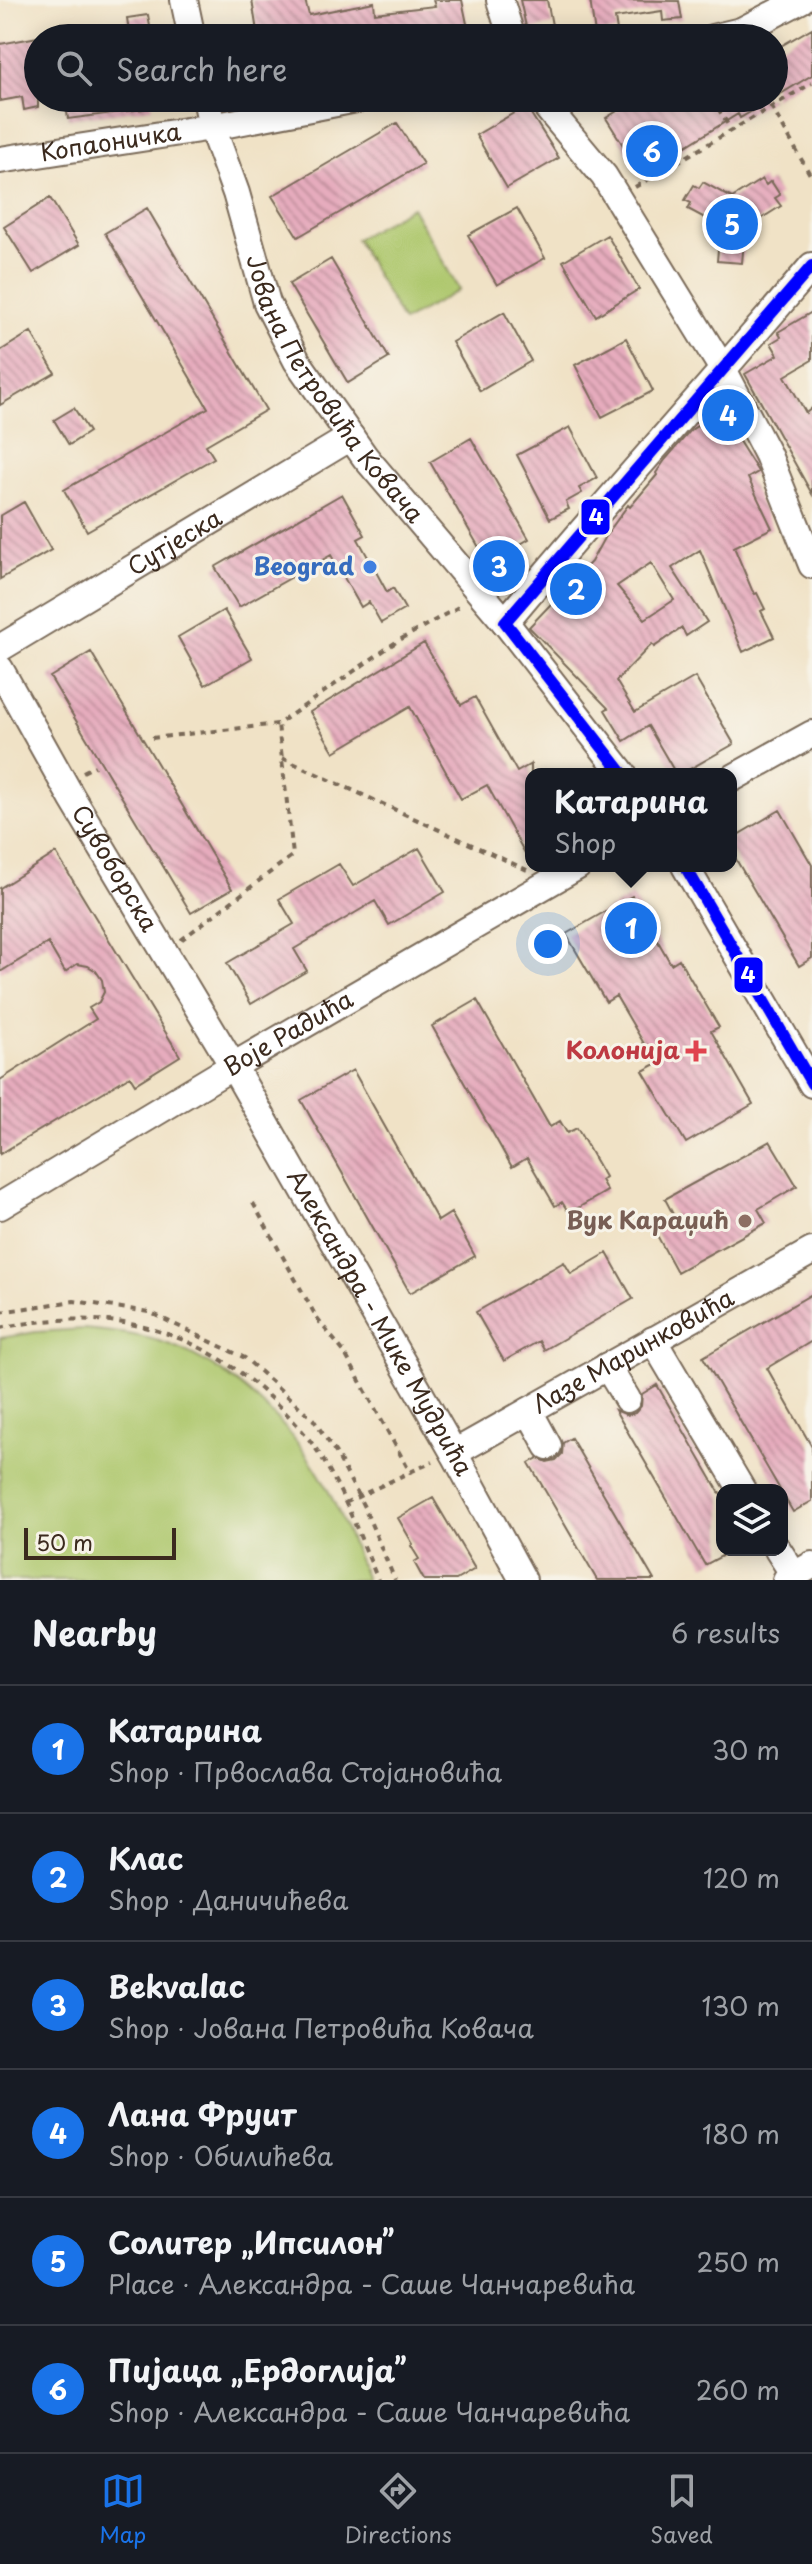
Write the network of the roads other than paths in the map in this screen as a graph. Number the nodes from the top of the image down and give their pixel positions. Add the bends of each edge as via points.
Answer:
1 (184, 0) edge
2 (500, 0) edge
3 (801, 0) edge
4 (189, 24) edge
5 (508, 24) edge
6 (755, 24) edge
7 (209, 112) edge
8 (290, 112) edge
9 (551, 112) edge
10 (212, 127) junction
11 (0, 160) edge
12 (812, 266) edge
13 (724, 371) junction
14 (351, 437) junction
15 (806, 527) edge
16 (812, 565) edge
17 (505, 622) junction
18 (0, 648) edge
19 (0, 669) edge
20 (812, 734) edge
21 (618, 768) edge
22 (737, 776) edge
23 (568, 872) edge
24 (688, 872) edge
25 (233, 1066) junction
26 (812, 1084) edge
27 (0, 1206) edge
28 (812, 1251) edge
29 (653, 1340) junction
30 (607, 1366) junction
31 (627, 1399) dead end
32 (529, 1411) junction
33 (548, 1446) dead end
34 (454, 1453) junction
35 (738, 1484) edge
36 (783, 1556) edge
37 (797, 1573) edge
38 (523, 1580) edge

1 - 4 street
2 - 5 street
3 - 6 street
7 - 10 street, Јована Петровића Ковача
8 - 10 street, Копаоничка
9 - 13 street via 604,176
10 - 11 street, Копаоничка
10 - 14 street, Јована Петровића Ковача via 267,303 297,361
12 - 13 street
13 - 15 street
13 - 17 street
14 - 17 street, Јована Петровића Ковача
14 - 18 street, Сутјеска
15 - 16 street
17 - 21 street, Јована Петровића Ковача
19 - 25 street, Сувоборска
20 - 22 street
23 - 25 street, Воје Радића
24 - 26 street
25 - 27 street, Воје Радића
25 - 34 street, Александра - Мике Мудрића
28 - 29 street, Лазе Маринковића
29 - 30 street, Лазе Маринковића
29 - 35 street
30 - 31 street
30 - 32 street, Лазе Маринковића
32 - 33 street
32 - 34 street, Лазе Маринковића
34 - 38 street, Александра - Мике Мудрића
36 - 37 street

